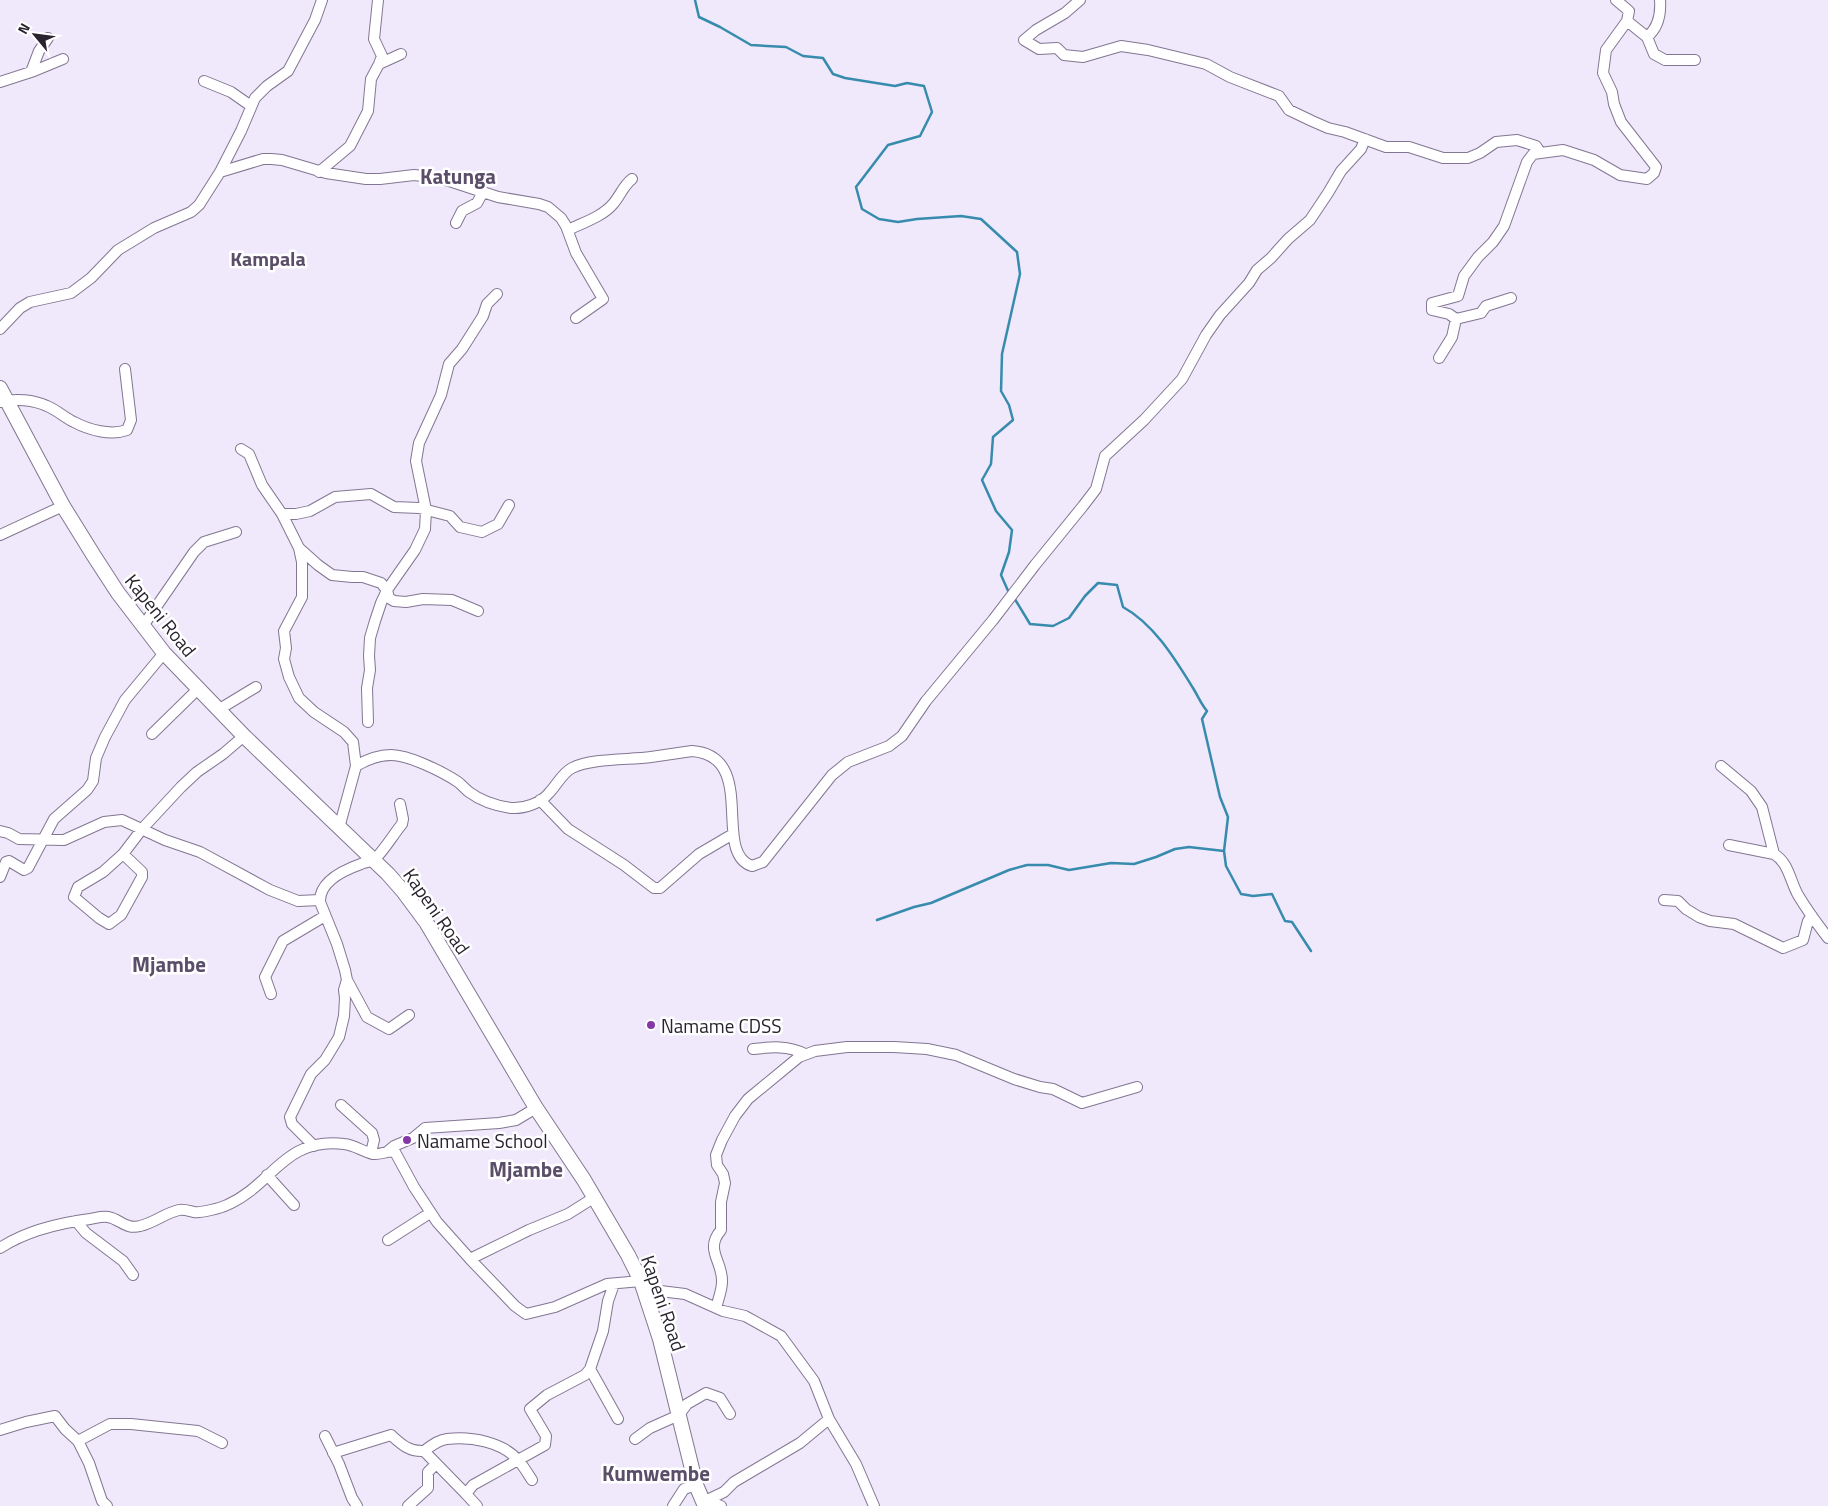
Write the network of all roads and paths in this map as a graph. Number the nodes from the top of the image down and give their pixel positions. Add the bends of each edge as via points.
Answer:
1 (322, 0) edge
2 (378, 0) edge
3 (1080, 0) edge
4 (1616, 0) edge
5 (1660, 0) edge
6 (1627, 20) junction
7 (1647, 37) junction
8 (48, 38) dead end
9 (401, 54) dead end
10 (63, 59) dead end
11 (1695, 60) dead end
12 (379, 64) junction
13 (31, 72) junction
14 (204, 81) dead end
15 (0, 82) edge
16 (251, 106) junction
17 (1365, 139) junction
18 (1540, 152) junction
19 (220, 172) junction
20 (319, 172) junction
21 (632, 179) dead end
22 (483, 192) junction
23 (456, 223) dead end
24 (568, 230) junction
25 (497, 294) dead end
26 (1511, 298) dead end
27 (576, 318) dead end
28 (1456, 319) junction
29 (0, 329) edge
30 (1439, 358) dead end
31 (125, 369) dead end
32 (2, 397) edge
33 (241, 449) dead end
34 (509, 504) dead end
35 (63, 506) junction
36 (426, 510) junction
37 (282, 514) junction
38 (236, 532) dead end
39 (0, 535) edge
40 (300, 548) junction
41 (387, 590) junction
42 (478, 610) dead end
43 (144, 626) junction
44 (164, 653) junction
45 (256, 686) dead end
46 (198, 689) junction
47 (218, 710) junction
48 (368, 722) dead end
49 (152, 734) dead end
50 (244, 736) junction
51 (356, 766) junction
52 (1722, 766) dead end
53 (540, 800) junction
54 (400, 804) dead end
55 (339, 828) junction
56 (142, 829) junction
57 (0, 831) edge
58 (733, 834) junction
59 (43, 840) junction
60 (1729, 845) dead end
61 (123, 854) junction
62 (1774, 854) junction
63 (374, 860) junction
64 (0, 876) edge
65 (320, 900) junction
66 (1664, 900) dead end
67 (325, 916) junction
68 (1812, 916) junction
69 (1828, 938) edge
70 (347, 980) junction
71 (271, 994) dead end
72 (409, 1015) dead end
73 (753, 1049) dead end
74 (805, 1054) junction
75 (1137, 1087) dead end
76 (341, 1105) dead end
77 (536, 1108) junction
78 (314, 1146) junction
79 (386, 1152) junction
80 (371, 1153) junction
81 (267, 1175) junction
82 (595, 1197) junction
83 (294, 1204) dead end
84 (430, 1213) junction
85 (76, 1221) junction
86 (388, 1240) dead end
87 (0, 1248) edge
88 (470, 1259) junction
89 (133, 1276) dead end
90 (614, 1284) junction
91 (642, 1285) junction
92 (716, 1308) junction
93 (590, 1369) junction
94 (730, 1414) dead end
95 (679, 1415) junction
96 (618, 1419) dead end
97 (830, 1419) junction
98 (0, 1430) edge
99 (325, 1436) dead end
100 (635, 1439) dead end
101 (78, 1441) junction
102 (222, 1443) dead end
103 (424, 1451) junction
104 (333, 1453) junction
105 (518, 1460) junction
106 (436, 1464) junction
107 (532, 1480) dead end
108 (696, 1484) junction
109 (466, 1494) junction
110 (705, 1503) edge
111 (107, 1506) edge
112 (357, 1506) edge
113 (408, 1506) edge
114 (477, 1506) edge
115 (672, 1506) edge
116 (721, 1506) edge
117 (874, 1506) edge

1 - 16 street via 288,72 260,92
2 - 12 street via 374,39 382,56
3 - 17 street via 1024,40 1040,49 1057,48 1064,54 1083,57 1120,46 1206,64 1279,96 1289,110 1312,121
4 - 6 street via 1629,10
5 - 7 street via 1660,16 1654,32
6 - 7 street
6 - 18 street via 1606,50 1603,73 1621,122 1656,167 1654,173 1647,179 1620,174 1594,160 1563,150
7 - 11 street via 1654,54 1666,60
8 - 13 street
9 - 12 street
10 - 13 street
12 - 20 street via 371,79 368,111 350,146
13 - 15 street
14 - 16 street via 231,92
16 - 19 street
17 - 18 street via 1386,147 1409,146 1444,158 1468,158 1496,142 1517,140 1536,146
17 - 58 street via 1310,220 1257,270 1220,315 1182,379 1105,456 1096,489 926,701 902,736 889,746 848,762 832,776 763,862 752,866 742,861
18 - 28 street via 1526,162 1504,226 1464,276 1458,296 1432,303 1432,310
19 - 20 street via 271,159
19 - 29 street via 192,212 154,228 118,250 92,278 71,293 30,302 20,308
20 - 22 street via 372,180 423,176
21 - 24 street via 612,206
22 - 23 street via 477,203 462,211
22 - 24 street via 548,207 561,218
24 - 27 street via 576,253 603,299
25 - 36 street via 487,304 483,316 449,364 440,395 419,443 416,461
26 - 28 street via 1486,306 1481,313
28 - 30 street via 1452,337
31 - 32 street via 131,420 127,430 122,432 109,433 84,427 47,406
32 - 35 main road, Kapeni Road
33 - 37 street via 249,454 262,485
34 - 36 street via 498,524 482,532 460,528 450,516
35 - 39 street
35 - 43 main road, Kapeni Road via 118,593
36 - 37 street via 394,507 371,494 335,497 310,511
36 - 41 street via 425,529 415,550
37 - 40 street
38 - 43 street via 204,542 194,552
40 - 41 street via 332,575 363,577 381,583
40 - 51 street via 302,597 284,631 284,659 299,698 353,742
41 - 42 street via 394,602 452,600
41 - 48 street via 370,638
43 - 44 main road, Kapeni Road
44 - 46 main road, Kapeni Road
44 - 59 street via 125,700 96,758 90,785 54,819
45 - 47 street
46 - 47 main road, Kapeni Road
46 - 49 street
47 - 50 main road, Kapeni Road
50 - 55 main road, Kapeni Road
50 - 56 street via 197,772
51 - 53 street via 364,760 392,755 451,778 484,801 521,808
51 - 55 street
52 - 62 street via 1751,791 1762,807
53 - 58 street via 568,829 654,888 660,888 699,854
53 - 58 street via 577,766 703,752 717,760 728,784 732,798
54 - 63 street via 402,824
55 - 63 main road, Kapeni Road
56 - 59 street via 128,822 109,820 66,839
56 - 61 street
56 - 65 street via 208,856 270,890 301,902
57 - 59 street via 19,839
59 - 64 street via 28,868 24,870 9,861
60 - 62 street
61 - 61 street via 103,872 78,887 74,897 109,924 121,915 142,877 142,872
62 - 68 street via 1781,858
63 - 65 street via 336,875 325,885
63 - 77 main road, Kapeni Road via 426,922
65 - 67 street
66 - 68 street via 1678,901 1699,917 1734,924 1783,948 1803,940
67 - 70 street
67 - 71 street via 283,941 265,976
68 - 69 street
70 - 72 street via 367,1017 389,1029
70 - 78 street via 339,1037 325,1060 311,1074 290,1118
73 - 74 street via 781,1047
74 - 75 street via 847,1047 927,1049 956,1055 1014,1079 1053,1089 1082,1103
74 - 92 street via 748,1099 735,1116 716,1155 725,1183 721,1230 715,1237 713,1250 722,1281
76 - 80 street via 372,1133
77 - 79 street via 516,1120 425,1128
77 - 82 main road, Kapeni Road
78 - 80 street via 347,1144
78 - 81 street via 285,1159
79 - 80 street
79 - 84 street via 397,1154
81 - 83 street
81 - 85 street via 228,1205 199,1212 179,1210 139,1227 123,1225 108,1217
82 - 88 street via 568,1214
82 - 91 main road, Kapeni Road
84 - 86 street
84 - 88 street
85 - 87 street via 21,1237
85 - 89 street via 123,1261
88 - 90 street via 526,1314 555,1307 607,1284
90 - 91 street
90 - 93 street
91 - 92 street via 685,1294
91 - 95 main road, Kapeni Road via 660,1339
92 - 97 street via 745,1316 781,1336 814,1381
93 - 96 street
93 - 105 street via 530,1409 546,1436 546,1442
94 - 95 street via 720,1398 706,1393 687,1404
95 - 100 street
95 - 108 main road, Kapeni Road
97 - 110 street via 800,1443
97 - 117 street via 856,1464
98 - 101 street via 55,1416
99 - 104 street
101 - 102 street via 110,1424 131,1424 198,1431
101 - 111 street via 102,1501
103 - 104 street via 414,1452 391,1435
103 - 105 street via 446,1439 472,1440 505,1449
103 - 106 street
104 - 112 street
105 - 107 street
105 - 109 street via 473,1486
106 - 109 street
106 - 113 street via 428,1472 428,1488
108 - 110 main road, Kapeni Road
108 - 115 street via 684,1489
109 - 114 street
110 - 116 street

